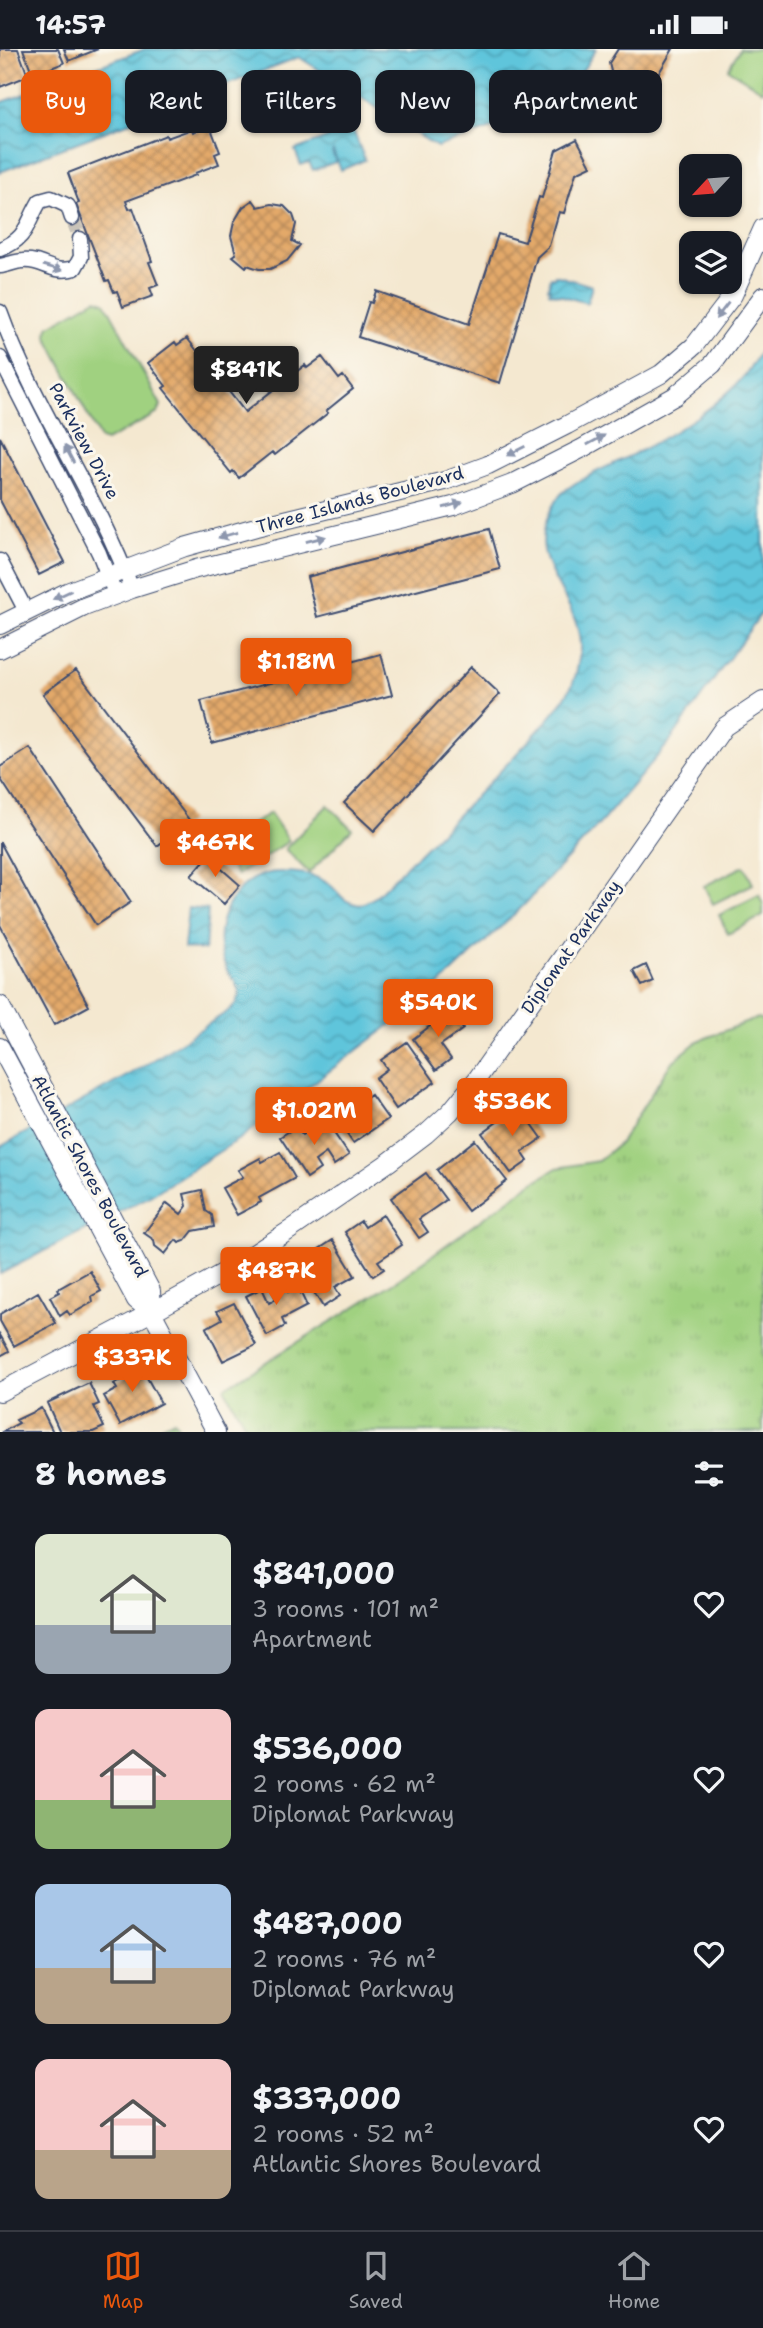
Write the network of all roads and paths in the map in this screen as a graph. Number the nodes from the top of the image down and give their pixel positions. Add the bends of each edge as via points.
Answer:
1 (72, 218) tunnel mouth
2 (763, 228) edge
3 (80, 239) tunnel mouth
4 (0, 249) edge
5 (0, 266) edge
6 (763, 296) edge
7 (1, 318) edge
8 (0, 358) edge
9 (546, 435) junction
10 (559, 460) junction
11 (481, 468) junction
12 (491, 493) junction
13 (0, 561) edge
14 (116, 572) junction
15 (124, 592) junction
16 (26, 611) junction
17 (0, 625) edge
18 (0, 649) edge
19 (763, 701) edge
20 (0, 1005) edge
21 (0, 1047) edge
22 (152, 1312) junction
23 (0, 1392) edge
24 (216, 1432) edge

1 - 4 street via 68,206 51,198 40,201 24,234
2 -> 9 street, Three Islands Boulevard via 733,295 694,346 661,374
5 -> 3 street via 23,261 53,270 75,268 81,257
10 -> 6 street, Three Islands Boulevard via 676,396 713,364
14 -> 7 street, Parkview Drive via 100,514
8 - 14 street, Parkview Drive via 93,542
9 - 10 street
9 -> 11 street, Three Islands Boulevard
10 - 12 street, Three Islands Boulevard
11 - 12 street
11 -> 14 street, Three Islands Boulevard via 185,547
15 -> 12 street, Three Islands Boulevard
13 - 16 street
14 - 15 street, Parkview Drive
14 -> 16 street, Three Islands Boulevard
15 - 18 street, Three Islands Boulevard
16 - 17 street, Three Islands Boulevard
19 - 22 street, Diplomat Parkway via 724,727 533,1003 450,1112 389,1162 301,1223
20 - 22 street, Atlantic Shores Boulevard via 151,1291
21 - 22 street, Atlantic Shores Boulevard via 136,1300
22 - 23 street, Diplomat Parkway
22 - 24 street, Atlantic Shores Boulevard

